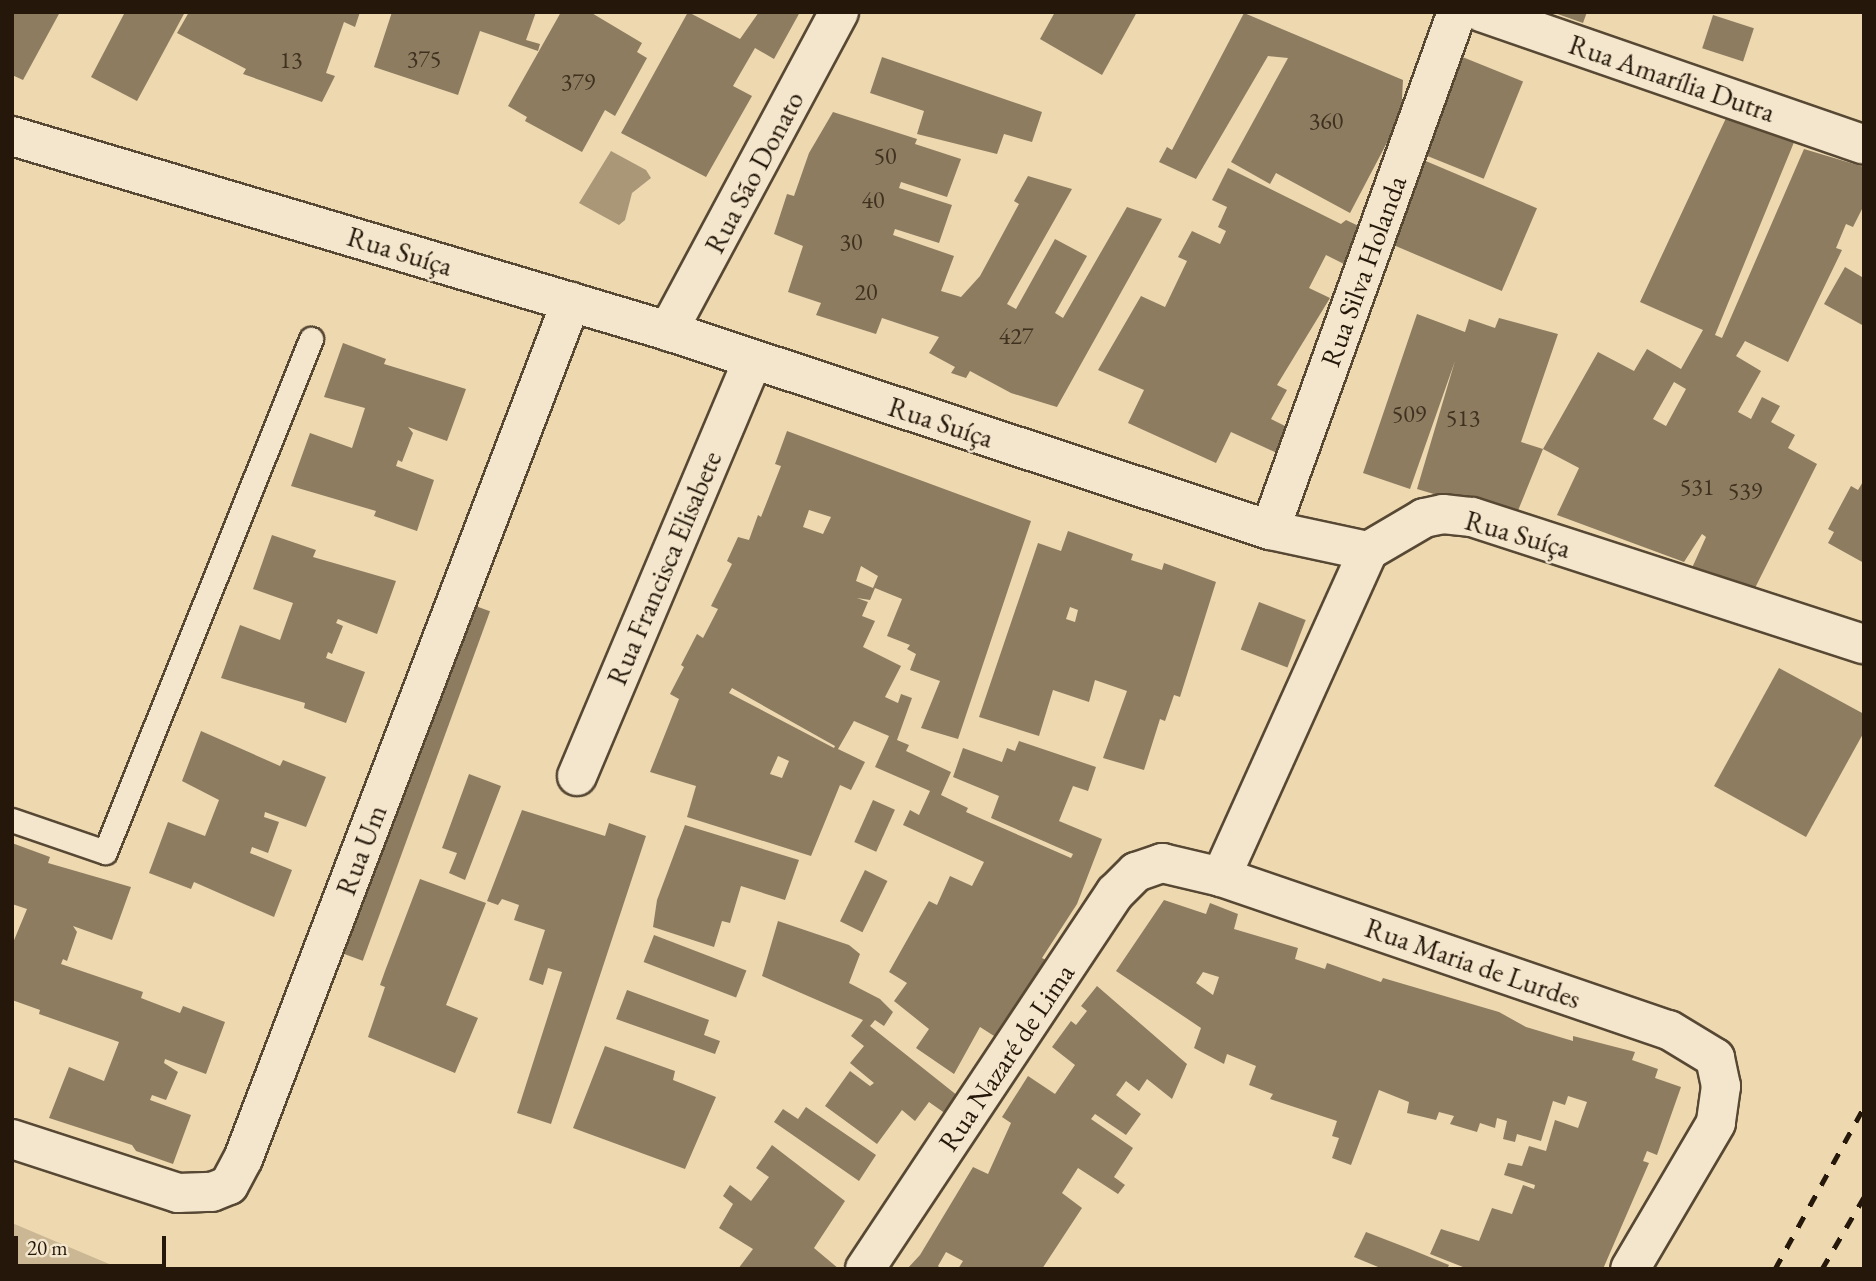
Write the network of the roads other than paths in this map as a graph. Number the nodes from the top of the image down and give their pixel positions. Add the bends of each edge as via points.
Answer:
1 (839, 12) edge
2 (1457, 12) edge
3 (1481, 12) edge
4 (12, 136) edge
5 (1864, 145) edge
6 (571, 302) junction
7 (668, 331) junction
8 (311, 339) dead end
9 (753, 360) junction
10 (1270, 530) junction
11 (1368, 551) junction
12 (1864, 644) edge
13 (578, 776) dead end
14 (12, 820) edge
15 (1162, 863) joint
16 (1221, 877) junction
17 (12, 1139) edge
18 (865, 1269) edge
19 (1630, 1269) edge

1 - 7 street, Rua São Donato
2 - 10 street, Rua Silva Holanda
3 - 5 street, Rua Amarília Dutra
4 - 6 street, Rua Suíça
6 - 7 street, Rua Suíça
6 - 17 street, Rua Um via 243,1159 229,1185 212,1192 178,1193
7 - 9 street, Rua Suíça
8 - 14 lane via 105,852
9 - 10 street, Rua Suíça
9 - 13 street, Rua Francisca Elisabete
10 - 11 street, Rua Suíça
11 - 12 street, Rua Suíça via 1424,518 1472,517
11 - 16 street
15 - 16 street, Rua Maria de Lurdes
15 - 18 street, Rua Nazaré de Lima via 1136,872 1115,893
16 - 19 street, Rua Maria de Lurdes via 1669,1030 1715,1058 1721,1086 1716,1123

